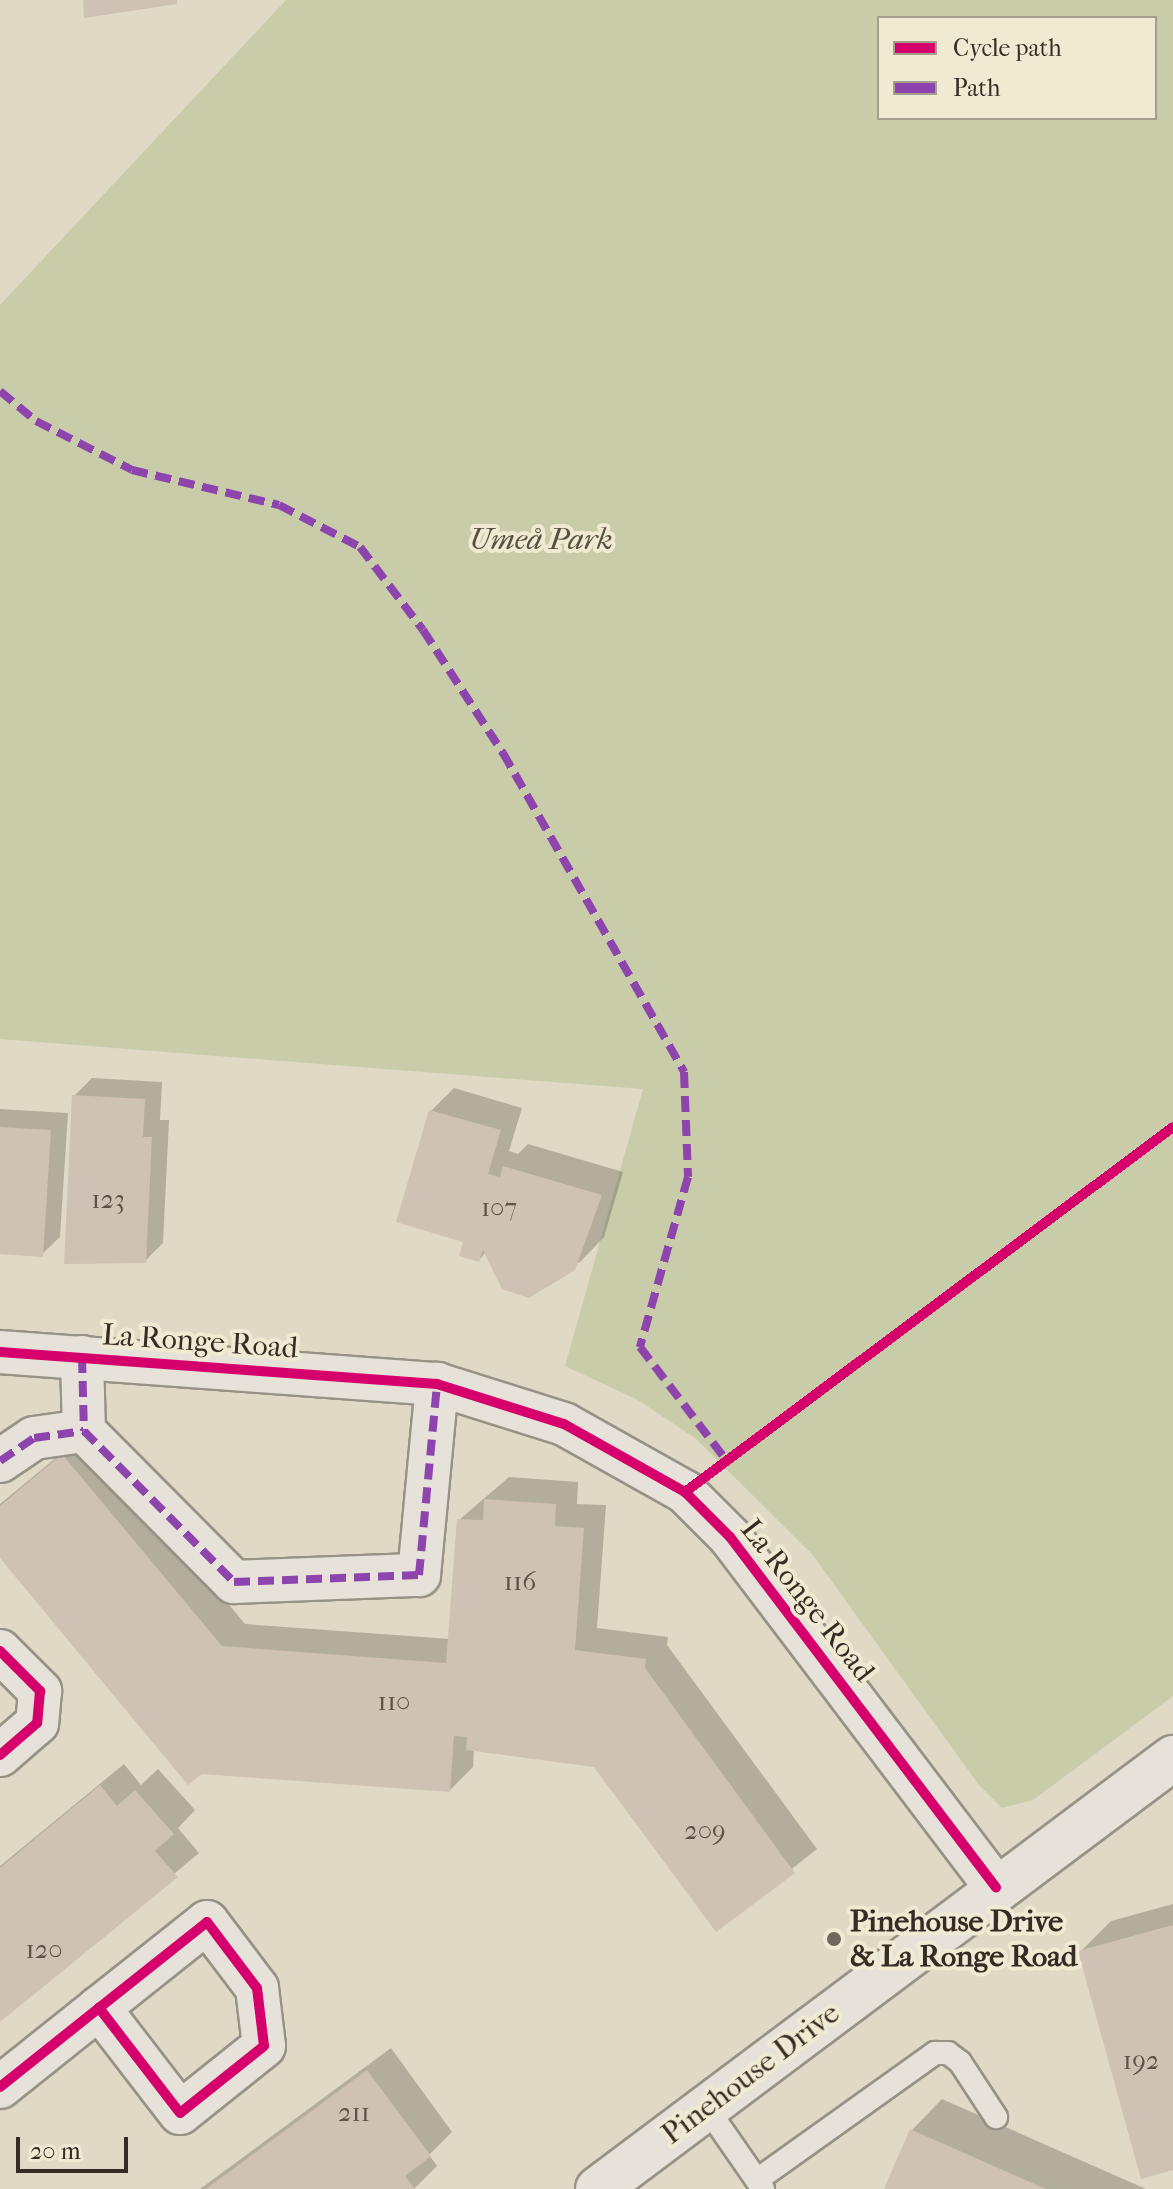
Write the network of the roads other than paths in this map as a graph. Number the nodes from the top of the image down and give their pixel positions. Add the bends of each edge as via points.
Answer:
1 (0, 1352) edge
2 (82, 1357) junction
3 (437, 1384) junction
4 (84, 1431) junction
5 (0, 1461) edge
6 (0, 1651) edge
7 (0, 1755) edge
8 (1173, 1758) edge
9 (996, 1888) junction
10 (99, 2008) dead end
11 (0, 2087) edge
12 (706, 2107) junction
13 (996, 2117) dead end
14 (760, 2185) edge
15 (606, 2187) edge

1 - 2 street, La Ronge Road
2 - 3 street, La Ronge Road
2 - 4 street
3 - 4 street via 419,1575 234,1582
3 - 9 street, La Ronge Road via 564,1424 685,1492 730,1537
4 - 5 street via 34,1438
6 - 7 street via 40,1691 37,1723
8 - 9 street, Pinehouse Drive
9 - 12 street, Pinehouse Drive
10 - 11 street
12 - 14 lane
12 - 15 street, Pinehouse Drive
13 - 14 lane via 960,2062 948,2053 935,2053

